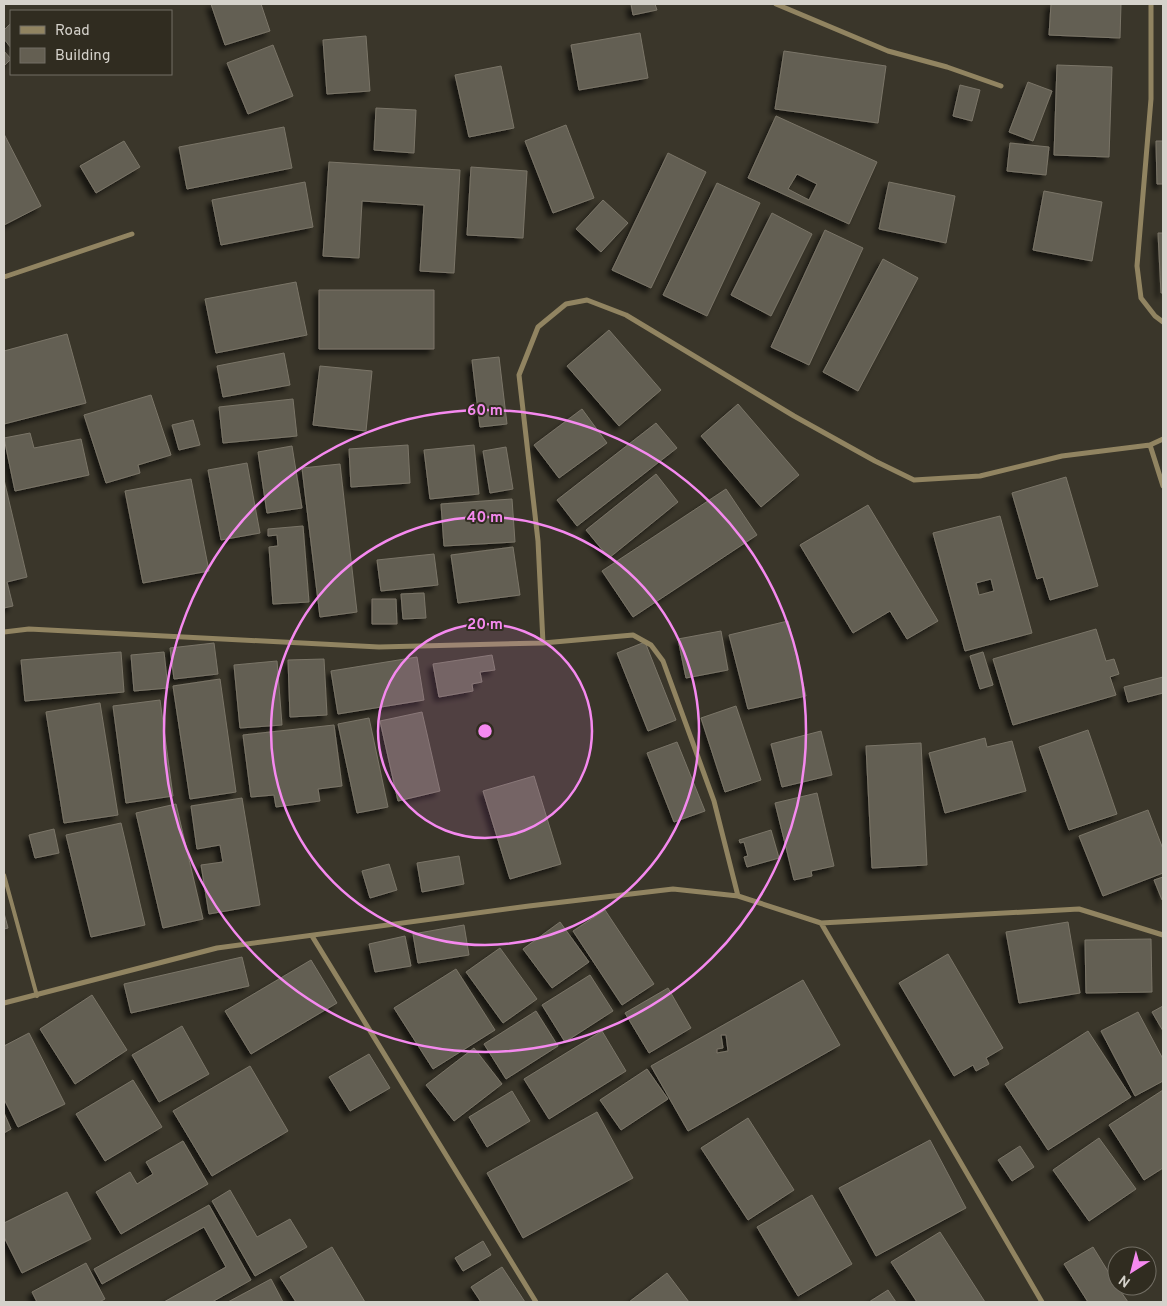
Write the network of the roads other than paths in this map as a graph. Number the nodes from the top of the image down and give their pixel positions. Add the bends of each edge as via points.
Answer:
1 (776, 4) edge
2 (1151, 4) edge
3 (1001, 86) dead end
4 (132, 234) dead end
5 (4, 277) edge
6 (1163, 322) edge
7 (1163, 439) edge
8 (1150, 445) junction
9 (1163, 486) edge
10 (4, 632) edge
11 (543, 643) junction
12 (4, 875) edge
13 (738, 896) junction
14 (821, 923) junction
15 (1163, 935) edge
16 (312, 936) junction
17 (37, 996) junction
18 (4, 1003) edge
19 (536, 1302) edge
20 (1042, 1302) edge

1 - 3 street via 888,51
2 - 6 street via 1151,99 1137,266 1141,298 1154,316
4 - 5 street
7 - 8 street
8 - 9 street
8 - 11 street via 1062,456 980,476 914,480 794,416 626,315 588,300 566,304 538,328 519,375 538,541
10 - 11 street via 29,629 379,647
11 - 13 street via 633,635 651,644 663,661 714,801
12 - 17 lane
13 - 14 street
13 - 16 street via 673,889
14 - 15 street via 1079,909
14 - 20 street
16 - 17 street via 217,948
16 - 19 street
17 - 18 street

